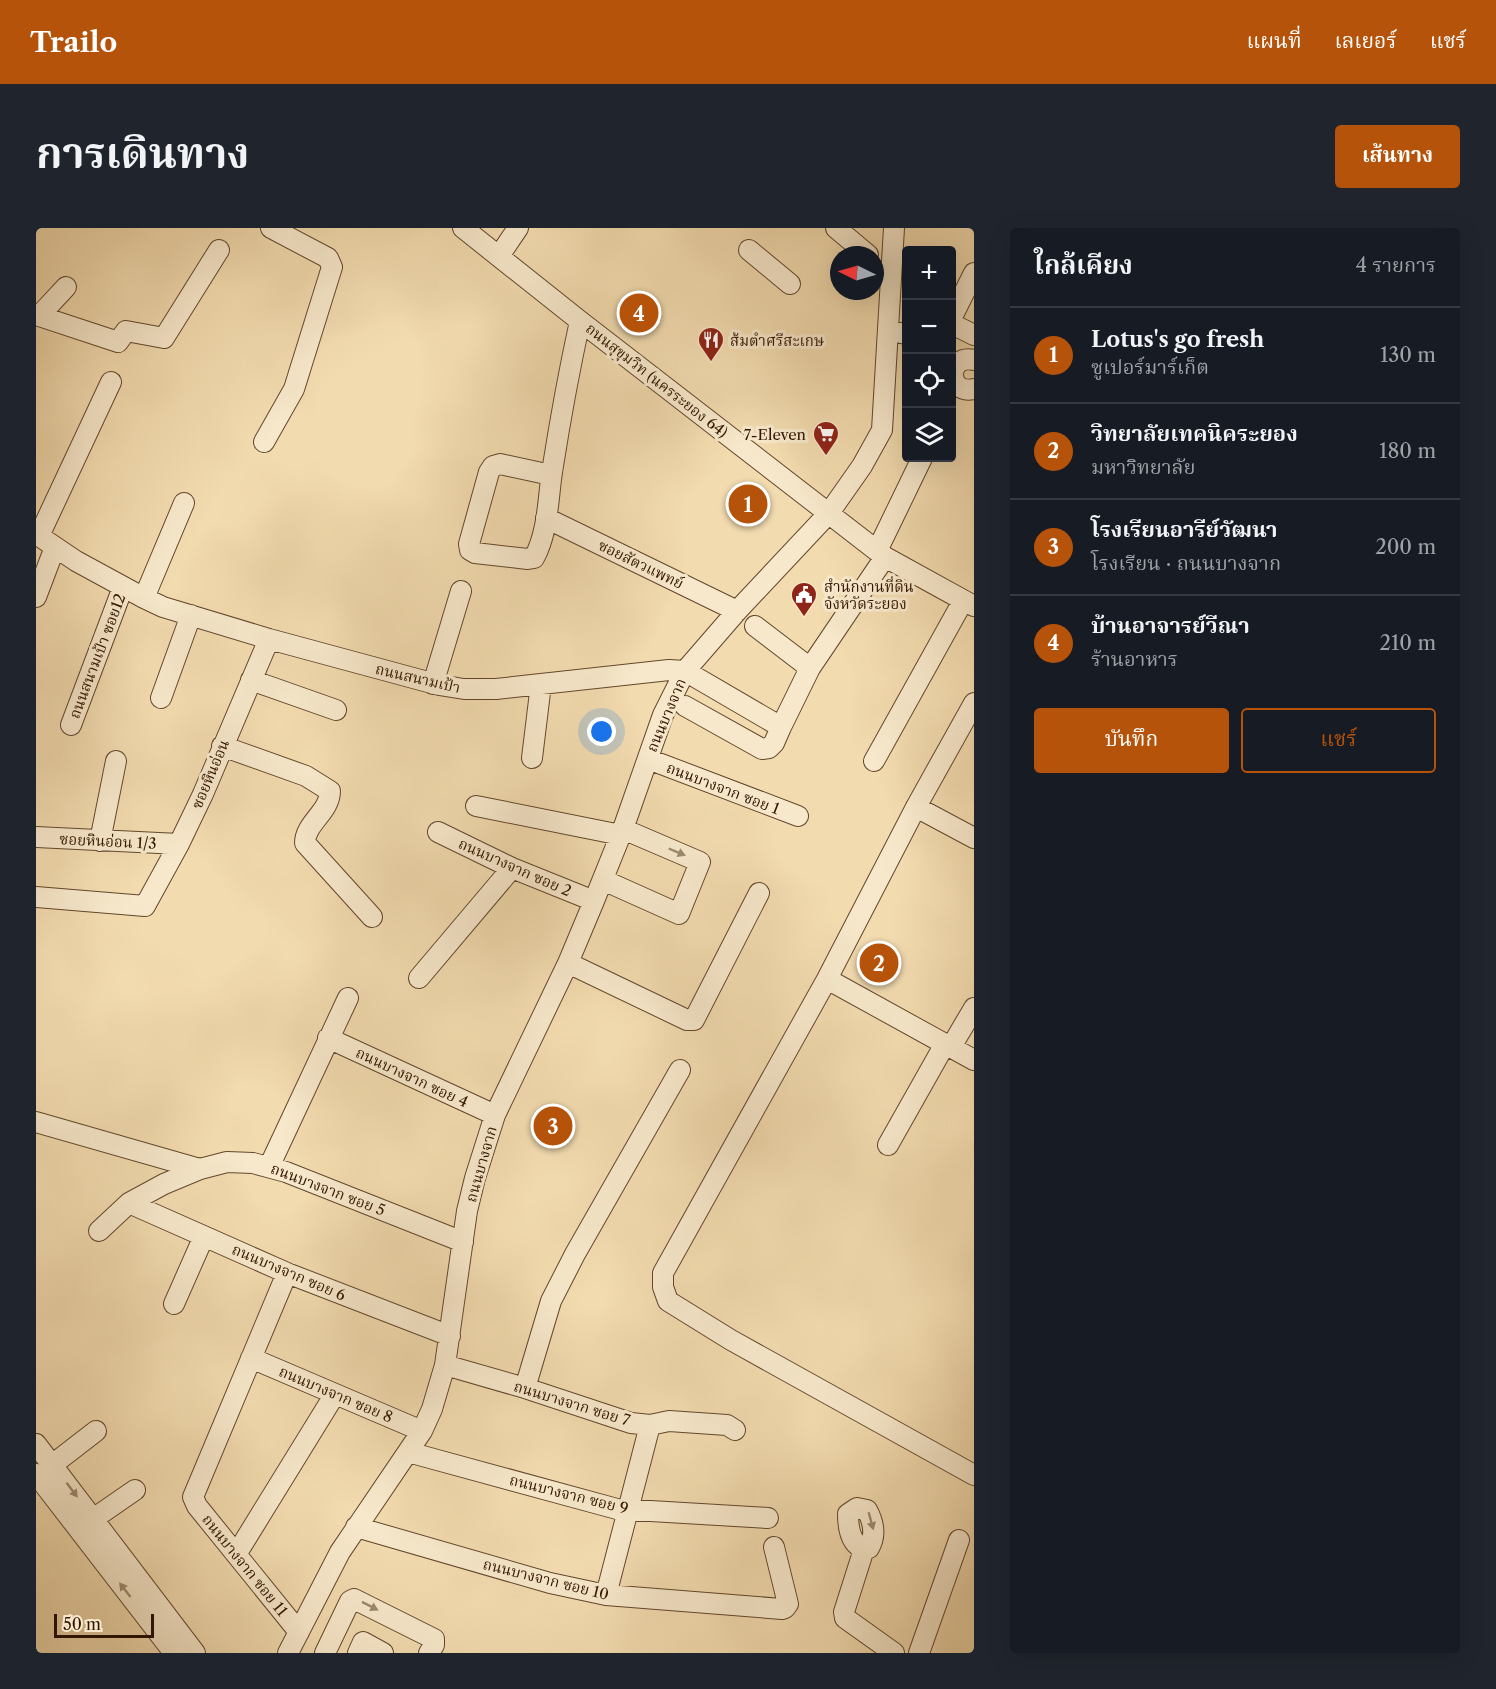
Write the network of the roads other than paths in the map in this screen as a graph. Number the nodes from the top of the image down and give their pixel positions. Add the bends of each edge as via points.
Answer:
1 (271, 228) edge
2 (463, 228) edge
3 (518, 228) edge
4 (836, 228) edge
5 (894, 228) edge
6 (857, 246) edge
7 (219, 250) dead end
8 (749, 250) dead end
9 (499, 256) junction
10 (884, 267) edge
11 (891, 273) junction
12 (974, 273) edge
13 (790, 284) dead end
14 (66, 287) dead end
15 (956, 307) edge
16 (38, 315) edge
17 (580, 321) junction
18 (956, 326) edge
19 (897, 332) edge
20 (974, 335) edge
21 (961, 361) edge
22 (111, 382) dead end
23 (961, 390) edge
24 (264, 442) dead end
25 (920, 462) edge
26 (551, 475) junction
27 (184, 502) dead end
28 (829, 513) junction
29 (546, 518) junction
30 (43, 539) edge
31 (881, 554) junction
32 (123, 587) junction
33 (460, 591) dead end
34 (36, 597) edge
35 (144, 598) junction
36 (969, 604) edge
37 (737, 611) junction
38 (191, 615) junction
39 (755, 626) dead end
40 (269, 639) junction
41 (810, 668) junction
42 (685, 671) junction
43 (251, 680) junction
44 (433, 684) junction
45 (541, 684) junction
46 (161, 698) dead end
47 (974, 703) edge
48 (685, 706) dead end
49 (336, 710) dead end
50 (71, 725) dead end
51 (781, 727) junction
52 (222, 747) junction
53 (531, 758) dead end
54 (648, 759) junction
55 (874, 760) dead end
56 (116, 761) dead end
57 (476, 806) dead end
58 (916, 807) junction
59 (798, 816) dead end
60 (438, 832) dead end
61 (622, 832) junction
62 (36, 837) edge
63 (974, 838) edge
64 (100, 841) junction
65 (179, 844) junction
66 (512, 868) junction
67 (603, 880) junction
68 (759, 893) dead end
69 (36, 897) edge
70 (594, 901) junction
71 (372, 917) dead end
72 (568, 963) junction
73 (419, 978) dead end
74 (827, 979) junction
75 (348, 998) dead end
76 (974, 1008) edge
77 (328, 1038) junction
78 (948, 1045) junction
79 (974, 1060) edge
80 (680, 1070) dead end
81 (495, 1115) junction
82 (36, 1122) edge
83 (888, 1145) dead end
84 (268, 1167) junction
85 (200, 1169) junction
86 (129, 1203) junction
87 (99, 1231) dead end
88 (204, 1236) junction
89 (463, 1242) junction
90 (287, 1273) junction
91 (174, 1304) dead end
92 (450, 1336) junction
93 (251, 1358) junction
94 (445, 1365) junction
95 (525, 1388) junction
96 (335, 1394) junction
97 (650, 1425) junction
98 (735, 1430) dead end
99 (96, 1431) dead end
100 (422, 1431) junction
101 (36, 1444) edge
102 (408, 1452) junction
103 (44, 1469) edge
104 (974, 1475) edge
105 (135, 1491) dead end
106 (627, 1510) junction
107 (768, 1518) dead end
108 (93, 1519) junction
109 (356, 1527) junction
110 (959, 1540) dead end
111 (774, 1547) dead end
112 (864, 1549) dead end
113 (237, 1553) junction
114 (606, 1595) junction
115 (299, 1632) junction
116 (174, 1653) edge
117 (195, 1653) edge
118 (288, 1653) edge
119 (325, 1653) edge
120 (358, 1653) edge
121 (383, 1653) edge
122 (429, 1653) edge
123 (894, 1653) edge
124 (919, 1653) edge

1 - 24 street via 328,258 332,267 294,389
2 - 9 street, ถนนสุขุมวิท (นครระยอง 64)
3 - 9 street
4 - 6 street
5 - 11 street
7 - 16 street via 164,338 126,332 118,342
8 - 13 street
9 - 17 street, ถนนสุขุมวิท (นครระยอง 64)
10 - 11 street
11 - 19 street
12 - 15 street
14 - 16 street
17 - 26 street
17 - 28 street, ถนนสุขุมวิท (นครระยอง 64)
18 - 20 street
19 - 28 street via 882,430
21 - 23 street via 953,375
22 - 30 street
25 - 31 street
26 - 29 street
26 - 29 street via 500,464 493,466 470,550 534,558
27 - 35 street
28 - 31 street, ถนนสุขุมวิท (นครระยอง 64)
28 - 37 street
29 - 37 street, ซอยสัตวแพทย์
30 - 32 street, ถนนสนามเป้า
30 - 34 street
31 - 36 street, ถนนสุขุมวิท (นครระยอง 64)
31 - 41 street
32 - 35 street, ถนนสนามเป้า
32 - 50 street, ถนนสนามเป้า ซอย12
33 - 44 street
35 - 38 street, ถนนสนามเป้า
36 - 55 street
37 - 42 street
38 - 40 street, ถนนสนามเป้า
38 - 46 street
39 - 41 street
40 - 43 street, ซอยหินอ่อน
40 - 44 street, ถนนสนามเป้า
41 - 51 street
42 - 45 street, ถนนสนามเป้า
42 - 51 street
42 - 54 street, ถนนบางจาก via 663,715
43 - 49 street
43 - 52 street, ซอยหินอ่อน
44 - 45 street, ถนนสนามเป้า via 465,689
45 - 53 street
47 - 58 street
48 - 51 street via 762,748 774,743
52 - 65 street, ซอยหินอ่อน
52 - 71 street via 306,776 330,791 330,800 305,836 305,843
54 - 59 street, ถนนบางจาก ซอย 1
54 - 61 street, ถนนบางจาก
56 - 64 street
57 - 61 street
58 - 63 street
58 - 74 street
60 - 66 street, ถนนบางจาก ซอย 2
61 - 67 street, ถนนบางจาก
61 -> 67 street via 700,862 679,914
62 - 64 street, ซอยหินอ่อน 1/3
64 - 65 street, ซอยหินอ่อน 1/3
65 - 69 street, ซอยหินอ่อน via 146,906
66 - 70 street, ถนนบางจาก ซอย 2
66 - 73 street
67 - 70 street, ถนนบางจาก
68 - 72 street via 694,1020
70 - 72 street, ถนนบางจาก
72 - 81 street, ถนนบางจาก
74 - 78 street
74 - 104 street via 663,1273 663,1287 668,1301 731,1340
75 - 77 street
76 - 78 street
77 - 81 street, ถนนบางจาก ซอย 4
77 - 84 street
78 - 79 street
78 - 83 street
80 - 95 street via 551,1300
81 - 89 street, ถนนบางจาก via 475,1178
82 - 85 street
84 - 85 street, ถนนบางจาก ซอย 5 via 227,1162
84 - 89 street, ถนนบางจาก ซอย 5
85 - 86 street, ถนนบางจาก ซอย 5
86 - 87 street, ถนนบางจาก ซอย 5
86 - 88 street, ถนนบางจาก ซอย 6
88 - 90 street, ถนนบางจาก ซอย 6
88 - 91 street
89 - 92 street, ถนนบางจาก
90 - 92 street, ถนนบางจาก ซอย 6
90 - 93 street
92 - 94 street, ถนนบางจาก
93 - 96 street, ถนนบางจาก ซอย 8
93 - 113 street, ถนนบางจาก ซอย 11 via 192,1497
94 - 95 street, ถนนบางจาก ซอย 7
94 - 100 street, ถนนบางจาก
95 - 97 street, ถนนบางจาก ซอย 7 via 631,1423
96 - 100 street, ถนนบางจาก ซอย 8
96 - 113 street
97 - 98 street, ถนนบางจาก ซอย 7 via 669,1420 727,1425
97 - 106 street
99 - 103 street
100 - 102 street, ถนนบางจาก
101 - 103 street
102 - 106 street, ถนนบางจาก ซอย 9
102 - 109 street, ถนนบางจาก
103 -> 108 street
116 -> 103 street
105 - 108 street
106 - 107 street, ถนนบางจาก ซอย 9
106 - 114 street
108 - 117 street
109 - 114 street, ถนนบางจาก ซอย 10 via 550,1583
109 - 115 street, ถนนบางจาก via 328,1572
110 - 124 street
111 - 114 street, ถนนบางจาก ซอย 10 via 788,1604 785,1608
112 - 123 street via 845,1618
113 - 115 street, ถนนบางจาก ซอย 11
115 - 118 street, ถนนบางจาก
119 -> 122 street via 354,1599 434,1639
120 - 121 street via 363,1642

